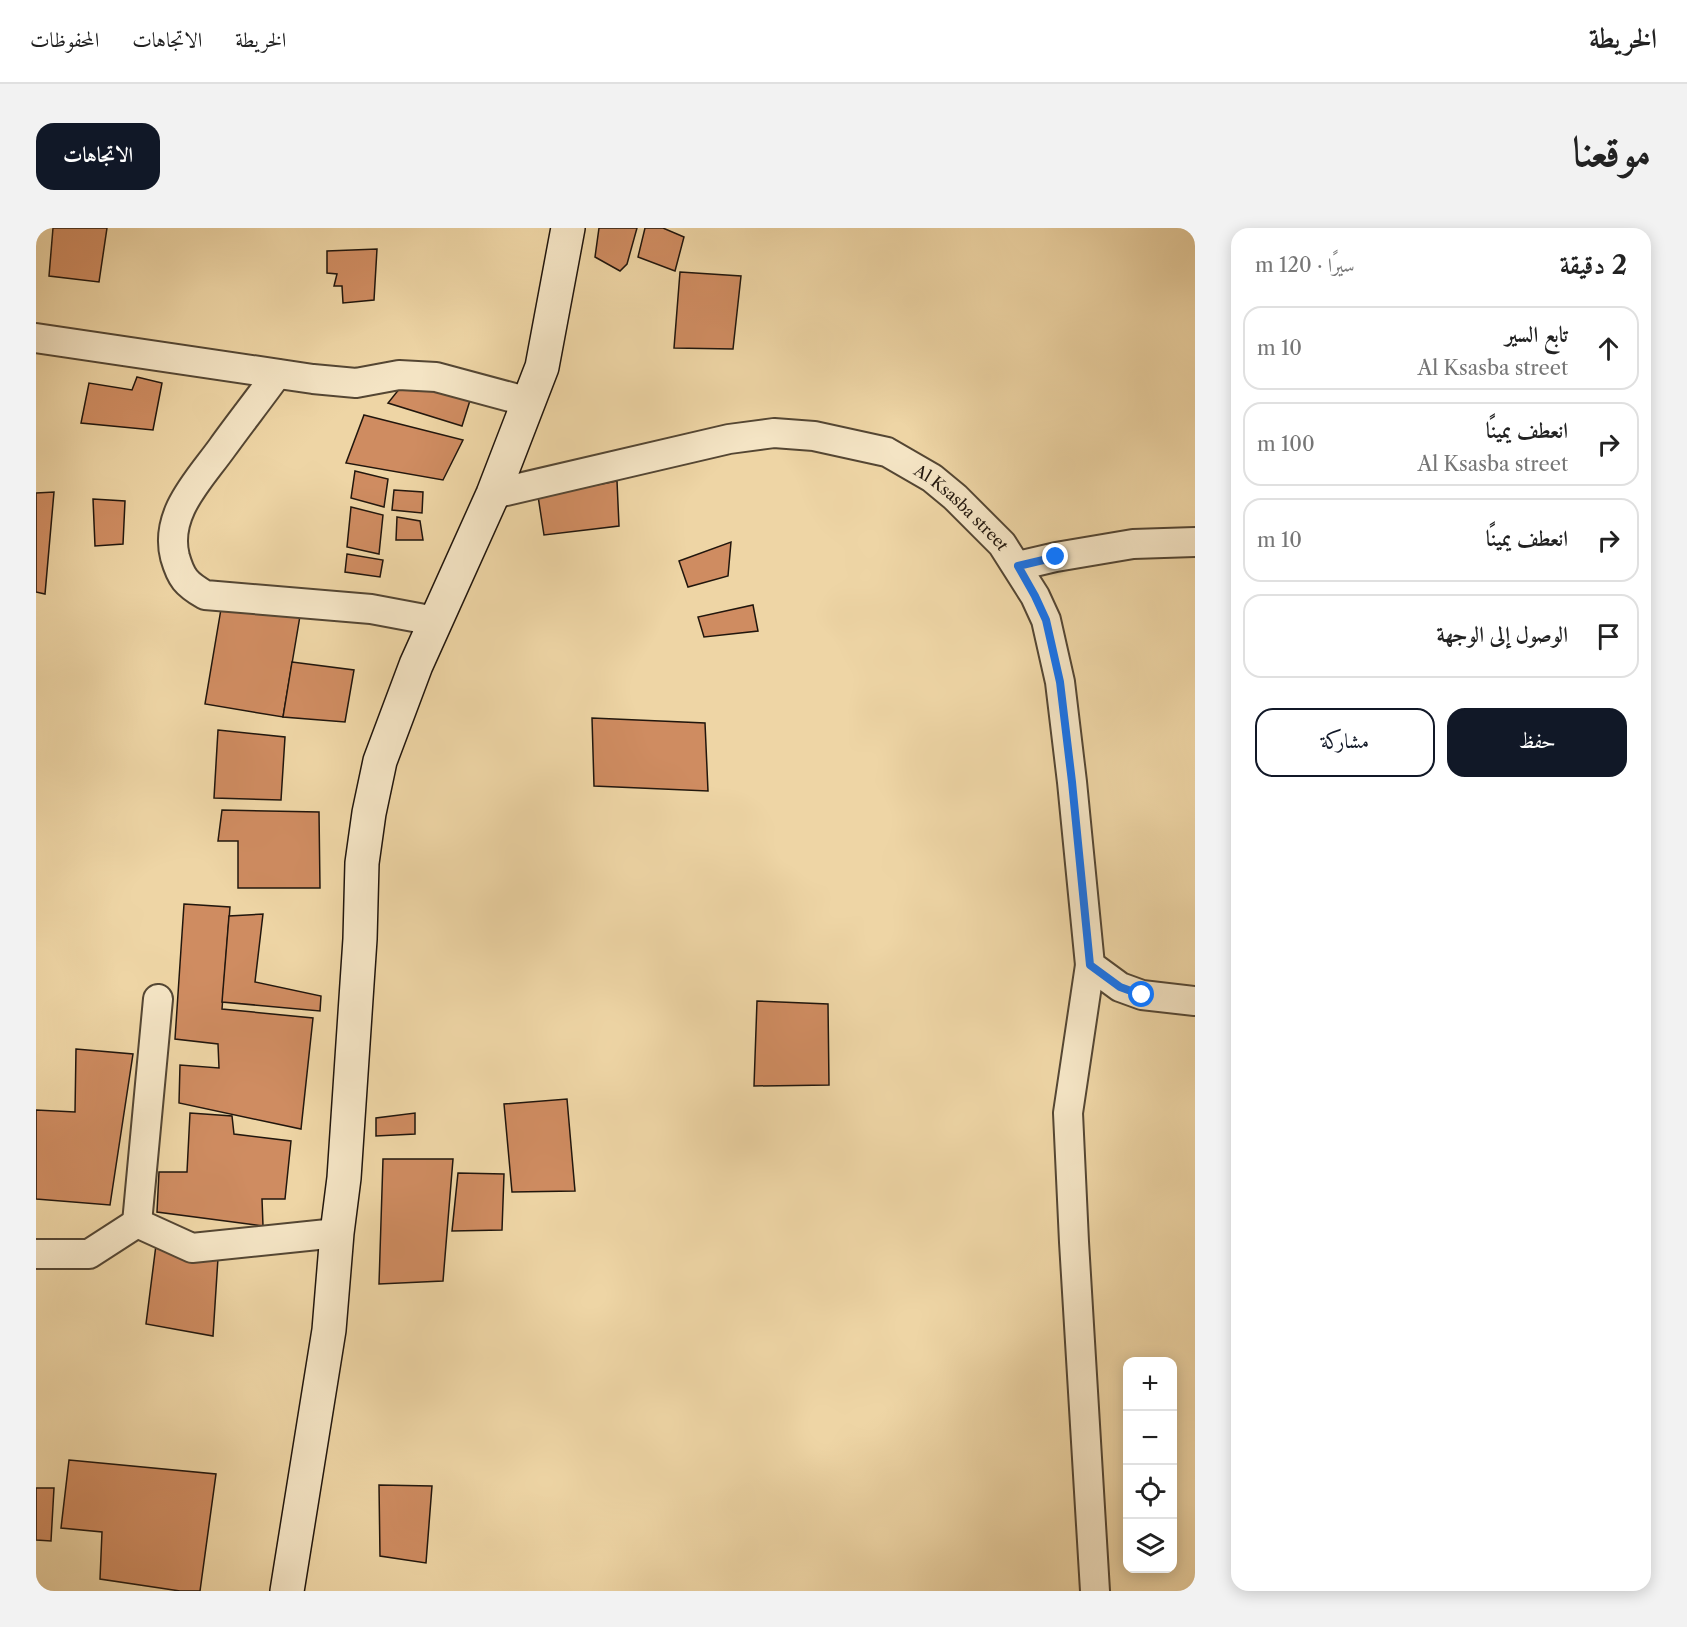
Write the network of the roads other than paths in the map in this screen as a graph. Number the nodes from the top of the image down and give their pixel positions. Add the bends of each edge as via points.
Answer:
1 (568, 228) edge
2 (36, 338) edge
3 (277, 374) junction
4 (529, 402) junction
5 (493, 494) junction
6 (1195, 542) edge
7 (1018, 566) junction
8 (435, 621) junction
9 (1090, 965) junction
10 (158, 999) dead end
11 (1195, 1001) edge
12 (137, 1222) junction
13 (337, 1233) junction
14 (36, 1254) edge
15 (287, 1591) edge
16 (1095, 1591) edge

1 - 4 street via 542,367
2 - 3 street
3 - 4 street via 356,383 399,375 436,377
3 - 8 street via 181,505 172,531 173,546 188,585 205,595 371,609
4 - 5 street
5 - 7 street, Al Ksasba street via 729,439 774,434 814,436 887,452 932,478 978,519
5 - 8 street
6 - 7 street via 1133,544
7 - 9 street, Al Ksasba street via 1046,620 1060,682
8 - 13 street via 380,761 369,813 362,863 344,1178
9 - 11 street via 1120,987 1142,995
9 - 16 street, Al Ksasba street via 1068,1113
10 - 12 street
12 - 13 street via 192,1248
12 - 14 street via 89,1254
13 - 15 street via 329,1330

